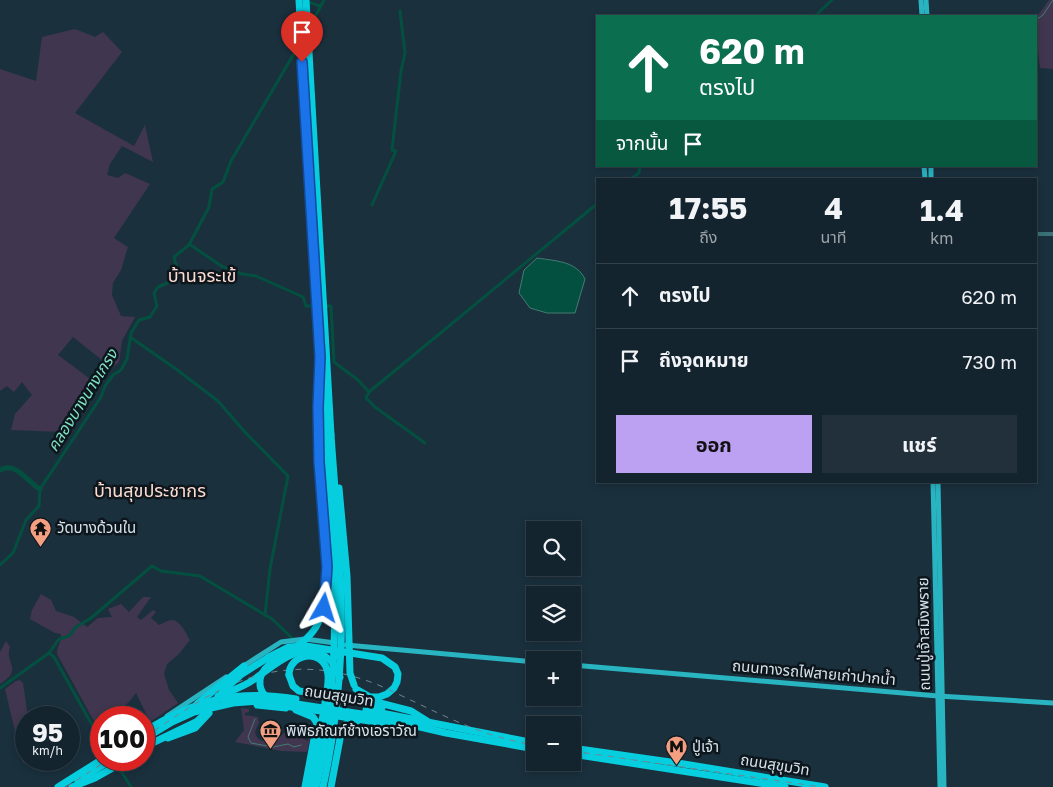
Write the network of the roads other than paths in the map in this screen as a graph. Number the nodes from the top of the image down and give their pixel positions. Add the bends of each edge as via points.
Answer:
1 (299, 0) edge
2 (306, 0) edge
3 (921, 0) edge
4 (926, 0) edge
5 (922, 15) edge
6 (927, 15) edge
7 (1037, 234) edge
8 (1053, 234) edge
9 (320, 357) junction
10 (331, 436) junction
11 (933, 483) edge
12 (938, 483) edge
13 (937, 539) junction
14 (327, 567) junction
15 (290, 655) junction
16 (526, 661) edge
17 (244, 666) junction
18 (581, 666) edge
19 (355, 687) junction
20 (231, 691) junction
21 (940, 697) junction
22 (1053, 703) edge
23 (199, 704) junction
24 (222, 705) junction
25 (214, 707) junction
26 (188, 708) junction
27 (290, 708) junction
28 (363, 720) junction
29 (426, 722) junction
30 (155, 725) edge
31 (318, 727) junction
32 (407, 727) junction
33 (155, 732) edge
34 (446, 733) junction
35 (497, 739) junction
36 (155, 742) edge
37 (526, 742) edge
38 (155, 745) edge
39 (526, 746) edge
40 (581, 750) edge
41 (581, 755) edge
42 (90, 767) edge
43 (94, 771) edge
44 (100, 771) edge
45 (107, 771) edge
46 (755, 779) junction
47 (58, 787) edge
48 (70, 787) edge
49 (305, 787) edge
50 (311, 787) edge
51 (316, 787) edge
52 (325, 787) edge
53 (331, 787) edge
54 (784, 787) edge
55 (825, 787) edge
56 (940, 787) edge
57 (944, 787) edge

1 - 9 highway
2 - 10 highway
3 - 5 main road
4 - 6 main road
7 - 8 street
9 - 14 highway, bridge via 319,470
9 - 51 highway, bridge via 335,624 329,720
10 - 19 highway, bridge via 344,525 350,672
10 - 52 highway, bridge via 341,585 341,650
11 - 13 main road, ถนนปู่เจ้าสมิงพราย
12 - 13 main road, ถนนปู่เจ้าสมิงพราย
13 - 21 main road, ถนนปู่เจ้าสมิงพราย
14 - 15 highway, bridge via 329,596 325,618 309,641
14 - 32 highway, bridge via 325,601 316,628 300,644 266,666 260,685 265,697 277,704
15 - 20 highway
15 - 52 highway, bridge via 304,650 318,652 331,661 340,678 341,701
16 - 17 main road via 305,639 281,642
17 - 20 highway
17 - 23 highway
17 - 26 main road
18 - 21 main road, ถนนทางรถไฟสายเก่าปากน้ำ
19 - 29 highway via 367,699 410,711
19 - 36 highway, bridge via 370,697 379,697 394,688 398,674 395,667 382,658 306,646 289,647 242,674 225,688 196,722
20 - 23 highway
21 - 22 main road, ถนนทางรถไฟสายเก่าปากน้ำ
21 - 56 main road, ถนนปู่เจ้าสมิงพราย
21 - 57 main road, ถนนปู่เจ้าสมิงพราย
23 - 26 highway, ถนนสุขุมวิท
23 - 29 highway, ถนนสุขุมวิท via 240,696 275,695
24 - 25 highway, ถนนสุขุมวิท
24 - 27 highway
24 - 34 highway, ถนนสุขุมวิท via 257,700 288,702 368,715
25 - 26 highway, ถนนสุขุมวิท
25 - 38 highway via 195,728
26 - 30 highway, ถนนสุขุมวิท
26 - 33 highway, ถนนสุขุมวิท
27 - 28 highway
27 - 31 highway via 313,717
28 - 32 highway
28 - 53 highway via 349,722 342,728
29 - 35 highway, ถนนสุขุมวิท
29 - 50 highway, bridge via 354,700 299,691 292,686 289,675 291,666 302,657 316,657 327,669 328,685 326,698
31 - 49 highway
31 - 52 highway via 329,725 336,728
32 - 34 highway
34 - 35 highway, ถนนสุขุมวิท
35 - 37 highway, ถนนสุขุมวิท
35 - 39 highway, ถนนสุขุมวิท
40 - 46 highway, ถนนสุขุมวิท
41 - 46 highway, ถนนสุขุมวิท
42 - 47 highway
43 - 48 highway
44 - 48 highway
45 - 48 highway
46 - 54 highway, ถนนสุขุมวิท
46 - 55 highway, ถนนสุขุมวิท

